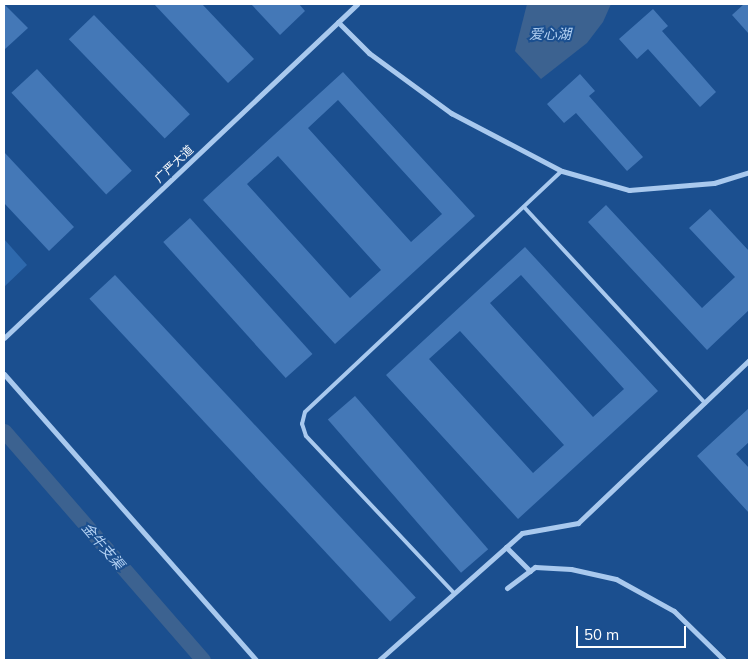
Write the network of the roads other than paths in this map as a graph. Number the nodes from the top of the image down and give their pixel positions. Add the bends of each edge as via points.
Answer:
1 (357, 4) edge
2 (338, 22) junction
3 (562, 171) junction
4 (749, 172) edge
5 (524, 207) junction
6 (4, 338) edge
7 (749, 360) edge
8 (4, 374) edge
9 (705, 402) junction
10 (506, 547) junction
11 (530, 571) junction
12 (507, 588) dead end
13 (454, 593) junction
14 (256, 660) edge
15 (379, 660) edge
16 (724, 660) edge

1 - 2 street, 广严大道
2 - 3 street via 370,53 451,112
2 - 6 street, 广严大道
3 - 4 street via 629,190 714,183
3 - 5 lane
5 - 9 lane
5 - 13 lane via 305,412 302,424 306,436
7 - 9 street
8 - 14 street
9 - 10 street via 578,523 522,533
10 - 11 street
10 - 13 street
11 - 12 street
11 - 16 street via 534,567 571,569 616,579 674,611
13 - 15 street

